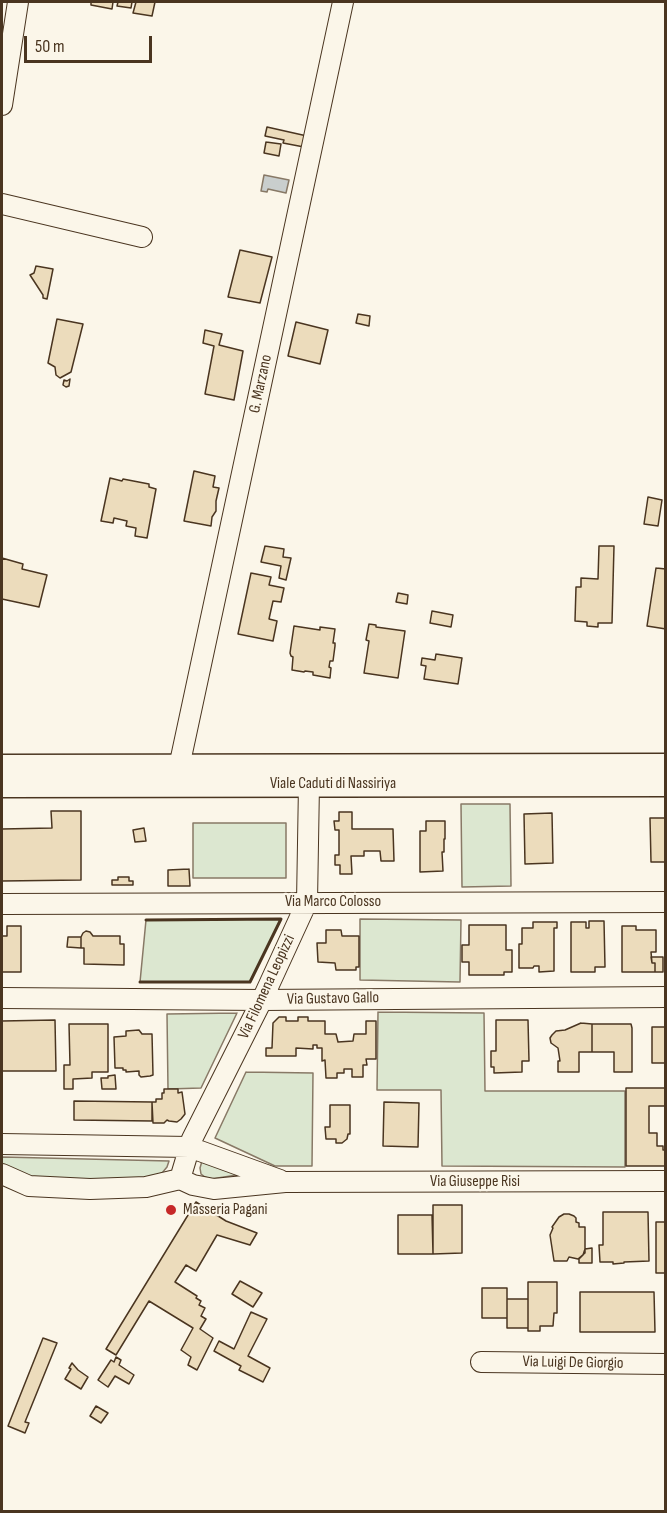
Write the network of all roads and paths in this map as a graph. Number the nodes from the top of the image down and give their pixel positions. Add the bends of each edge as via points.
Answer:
1 (18, 2) edge
2 (343, 2) edge
3 (2, 105) edge
4 (2, 204) edge
5 (142, 237) dead end
6 (179, 766) junction
7 (666, 766) edge
8 (2, 767) edge
9 (309, 784) junction
10 (666, 784) edge
11 (2, 785) edge
12 (307, 902) junction
13 (666, 902) edge
14 (2, 904) edge
15 (666, 997) edge
16 (2, 998) edge
17 (262, 1000) junction
18 (2, 1144) edge
19 (189, 1147) junction
20 (2, 1174) edge
21 (180, 1179) junction
22 (666, 1181) edge
23 (285, 1182) junction
24 (482, 1362) dead end
25 (666, 1364) edge

1 - 3 street
2 - 6 street, G. Marzano
4 - 5 street
6 - 7 main road, Viale Caduti di Nassiriya
6 - 8 main road, Viale Caduti di Nassiriya
9 - 10 main road, Viale Caduti di Nassiriya
9 - 11 main road, Viale Caduti di Nassiriya
9 - 12 street, Via Filomena Leopizzi
12 - 13 street, Via Marco Colosso
12 - 14 street, Via Marco Colosso
12 - 17 street, Via Filomena Leopizzi
15 - 17 street, Via Gustavo Gallo
16 - 17 street, Via Gustavo Gallo
17 - 19 street, Via Filomena Leopizzi
18 - 19 street, Via Giuseppe Risi
19 - 21 street, Via Filomena Leopizzi
19 - 23 street, Via Giuseppe Risi
20 - 21 street via 29,1186 90,1189 146,1187
21 - 23 street, Via Giuseppe Risi via 214,1189
22 - 23 street, Via Giuseppe Risi
24 - 25 street, Via Luigi De Giorgio

